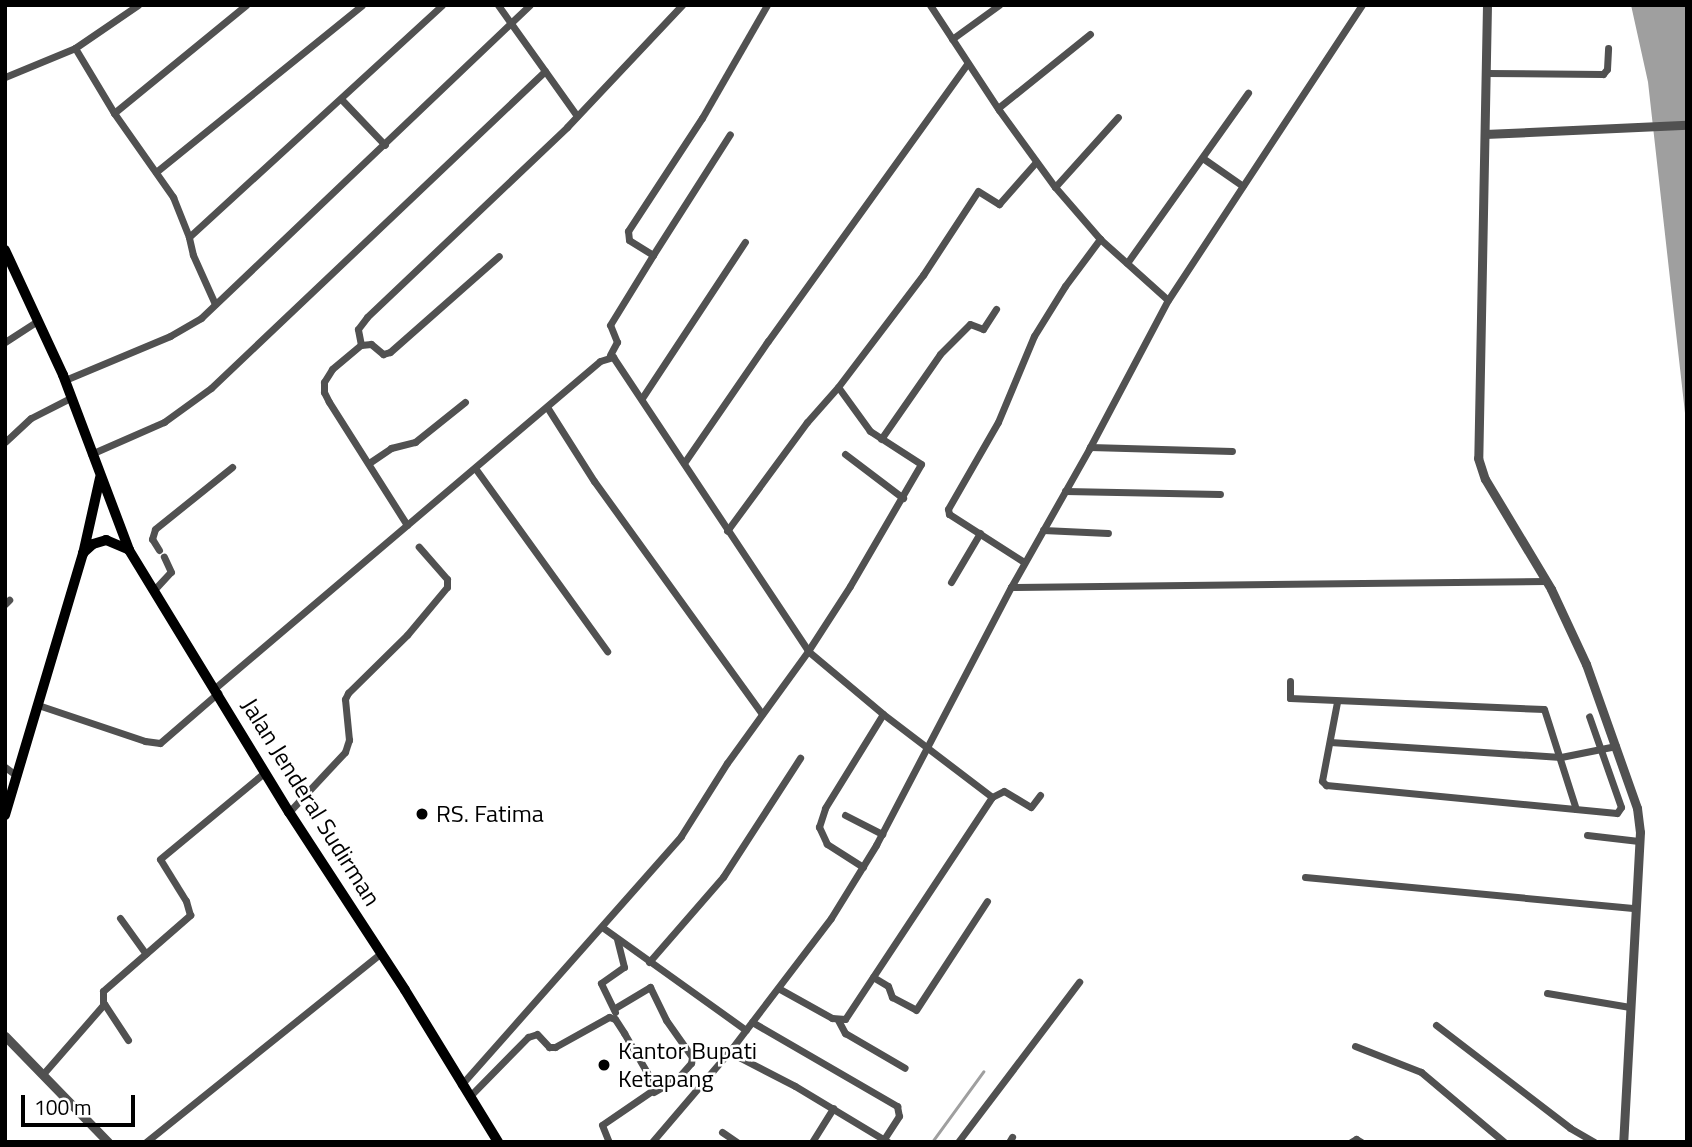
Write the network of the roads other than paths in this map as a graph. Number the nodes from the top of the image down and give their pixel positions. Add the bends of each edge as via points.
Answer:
1 (138, 5) edge
2 (246, 5) edge
3 (362, 5) edge
4 (442, 5) edge
5 (498, 5) edge
6 (530, 5) edge
7 (682, 5) edge
8 (767, 5) edge
9 (930, 5) edge
10 (999, 5) edge
11 (1362, 5) edge
12 (1487, 5) edge
13 (511, 23) junction
14 (1090, 34) dead end
15 (952, 39) junction
16 (75, 48) junction
17 (1608, 48) dead end
18 (968, 63) junction
19 (545, 71) junction
20 (1486, 73) junction
21 (5, 77) edge
22 (1248, 93) dead end
23 (342, 100) junction
24 (998, 108) junction
25 (114, 113) junction
26 (577, 116) junction
27 (1118, 117) dead end
28 (1687, 125) edge
29 (730, 134) dead end
30 (1485, 134) junction
31 (386, 145) junction
32 (1204, 159) junction
33 (1036, 162) junction
34 (156, 172) junction
35 (1243, 186) junction
36 (1055, 187) junction
37 (189, 237) junction
38 (1100, 239) junction
39 (745, 242) dead end
40 (5, 250) edge
41 (653, 255) junction
42 (499, 256) dead end
43 (1127, 263) junction
44 (1168, 300) junction
45 (215, 304) junction
46 (996, 309) dead end
47 (36, 322) junction
48 (5, 342) edge
49 (360, 345) junction
50 (610, 355) junction
51 (65, 380) junction
52 (838, 387) junction
53 (72, 397) junction
54 (642, 398) junction
55 (465, 402) dead end
56 (547, 407) junction
57 (881, 439) junction
58 (5, 442) edge
59 (1090, 447) junction
60 (1232, 451) dead end
61 (91, 454) junction
62 (845, 454) dead end
63 (369, 463) junction
64 (684, 463) junction
65 (232, 467) dead end
66 (475, 468) junction
67 (100, 478) junction
68 (1065, 491) junction
69 (1220, 494) dead end
70 (903, 498) junction
71 (407, 525) junction
72 (1043, 530) junction
73 (727, 531) junction
74 (980, 533) junction
75 (1108, 533) dead end
76 (419, 547) dead end
77 (129, 550) junction
78 (159, 550) dead end
79 (83, 554) junction
80 (164, 557) dead end
81 (1024, 562) junction
82 (1546, 581) junction
83 (951, 582) dead end
84 (1011, 587) junction
85 (153, 591) junction
86 (607, 651) dead end
87 (808, 651) junction
88 (1290, 681) dead end
89 (216, 690) junction
90 (1337, 702) junction
91 (38, 705) junction
92 (762, 714) junction
93 (883, 714) junction
94 (1589, 716) dead end
95 (1330, 742) junction
96 (926, 746) junction
97 (1616, 746) junction
98 (1601, 750) junction
99 (1561, 757) junction
100 (800, 758) dead end
101 (5, 767) edge
102 (265, 772) junction
103 (17, 776) junction
104 (1040, 795) dead end
105 (992, 797) junction
106 (1576, 809) junction
107 (289, 812) junction
108 (5, 815) edge
109 (845, 815) dead end
110 (882, 834) junction
111 (1587, 835) dead end
112 (1639, 841) junction
113 (863, 867) junction
114 (1305, 877) dead end
115 (986, 901) dead end
116 (1636, 908) junction
117 (120, 918) dead end
118 (602, 927) junction
119 (617, 938) junction
120 (381, 953) junction
121 (146, 954) junction
122 (649, 962) junction
123 (873, 977) junction
124 (1079, 982) dead end
125 (780, 989) junction
126 (1548, 993) dead end
127 (104, 1004) junction
128 (1630, 1007) junction
129 (615, 1009) junction
130 (615, 1020) junction
131 (838, 1020) junction
132 (752, 1022) junction
133 (1436, 1025) dead end
134 (746, 1030) junction
135 (5, 1036) edge
136 (128, 1040) dead end
137 (1355, 1046) dead end
138 (729, 1052) junction
139 (905, 1068) dead end
140 (43, 1074) junction
141 (461, 1085) junction
142 (653, 1092) junction
143 (469, 1097) junction
144 (833, 1108) junction
145 (722, 1132) dead end
146 (886, 1140) edge
147 (108, 1142) edge
148 (146, 1142) edge
149 (498, 1142) edge
150 (609, 1142) edge
151 (652, 1142) edge
152 (737, 1142) edge
153 (812, 1142) edge
154 (958, 1142) edge
155 (1351, 1142) edge
156 (1361, 1142) edge
157 (1504, 1142) edge
158 (1594, 1142) edge
159 (1623, 1142) edge

1 - 16 street
2 - 25 street
3 - 34 street
4 - 23 street
5 - 13 street
6 - 13 street
7 - 26 street
8 - 41 street via 702,118 628,231 629,240
9 - 15 street
10 - 15 street
11 - 35 street
12 - 20 street
13 - 19 street
13 - 31 street
14 - 24 street
15 - 18 street
16 - 21 street
16 - 25 street
17 - 20 street via 1603,74
18 - 24 street
18 - 64 street
19 - 26 street
19 - 61 street via 212,388 164,422
20 - 30 street
22 - 32 street
23 - 31 street
23 - 37 street
24 - 33 street
25 - 34 street
26 - 49 street via 367,317 358,329
27 - 36 street
28 - 30 street
29 - 41 street
30 - 82 street via 1478,458 1485,480
31 - 45 street
32 - 35 street
32 - 43 street
33 - 36 street
33 - 52 street via 999,204 978,191 923,275
34 - 37 street via 178,207
35 - 44 street
36 - 38 street
37 - 45 street
38 - 43 street
38 - 74 street via 1034,336 998,422 948,509
39 - 54 street
40 - 47 main road, Jalan Jenderal Sudirman
41 - 50 street via 610,325 617,342
42 - 49 street via 387,354 369,343
43 - 44 street
44 - 59 street
45 - 51 street via 176,334
46 - 57 street via 984,328 970,324 940,354
47 - 48 street
47 - 51 main road, Jalan Jenderal Sudirman
49 - 63 street via 329,372 324,392
50 - 54 street
50 - 56 street
51 - 53 main road, Jalan Jenderal Sudirman
52 - 57 street via 862,422
52 - 73 street
53 - 58 street via 31,418
53 - 61 main road, Jalan Jenderal Sudirman
54 - 64 street
55 - 63 street via 415,442 391,448
56 - 66 street
56 - 92 street via 594,481
57 - 70 street via 921,464
59 - 60 street
59 - 68 street
61 - 67 main road, Jalan Jenderal Sudirman
62 - 70 street
63 - 71 street
64 - 73 street
65 - 78 street via 155,529 152,539
66 - 71 street
66 - 86 street
67 - 77 main road, Jalan Jenderal Sudirman
67 - 79 main road
68 - 69 street
68 - 72 street
70 - 87 street
71 - 89 street
72 - 75 street
72 - 81 street
73 - 87 street
74 - 81 street
74 - 83 street
76 - 107 street via 447,579 447,587 407,635 348,693 345,752
77 - 79 main road via 106,540
77 - 85 main road, Jalan Jenderal Sudirman
79 - 91 main road
80 - 85 street via 172,572
81 - 84 street
82 - 84 street
82 - 97 street via 1586,664
84 - 96 street
85 - 89 main road, Jalan Jenderal Sudirman
87 - 92 street
87 - 93 street
88 - 90 street via 1289,698
89 - 91 street via 160,743
89 - 102 main road, Jalan Jenderal Sudirman
90 - 95 street
90 - 99 street via 1542,708
91 - 103 main road
92 - 118 street via 681,836
93 - 96 street
93 - 113 street via 825,808 819,827 827,844
94 - 98 street
95 - 99 street
95 - 106 street via 1322,780 1326,785
96 - 105 street
96 - 110 street
97 - 98 street
97 - 112 street via 1635,798
98 - 99 street
98 - 106 street via 1621,810
99 - 106 street
100 - 122 street via 723,877
101 - 103 street
102 - 107 main road, Jalan Jenderal Sudirman
102 - 121 street via 162,857 160,863 186,901 190,915
103 - 108 main road
104 - 105 street via 1031,807 1004,791
105 - 123 street
107 - 120 main road, Jalan Jenderal Sudirman
109 - 110 street
110 - 113 street
111 - 112 street
112 - 116 street
113 - 125 street
114 - 116 street
115 - 123 street via 916,1010 892,997 888,986
116 - 128 street
117 - 121 street
118 - 119 street
118 - 141 street
119 - 122 street
119 - 129 street via 624,967 601,983
120 - 141 main road, Jalan Jenderal Sudirman
120 - 148 street
121 - 127 street via 106,988
122 - 134 street
123 - 131 street via 847,1017
124 - 154 street
125 - 131 street
125 - 132 street
126 - 128 street
127 - 136 street
127 - 140 street
128 - 159 street
129 - 130 street
129 - 142 street via 650,987 692,1057 678,1078
130 - 142 street via 655,1083
130 - 143 street via 604,1017 555,1047 533,1035
131 - 139 street via 845,1032
132 - 134 street
132 - 146 street via 897,1106 899,1116
133 - 158 street
134 - 138 street
135 - 140 street
137 - 157 street via 1421,1072
138 - 144 street
138 - 151 street
140 - 147 street
141 - 143 main road, Jalan Jenderal Sudirman
142 - 150 street via 602,1125
143 - 149 main road, Jalan Jenderal Sudirman
144 - 146 street
144 - 153 street
145 - 152 street
155 - 156 street

